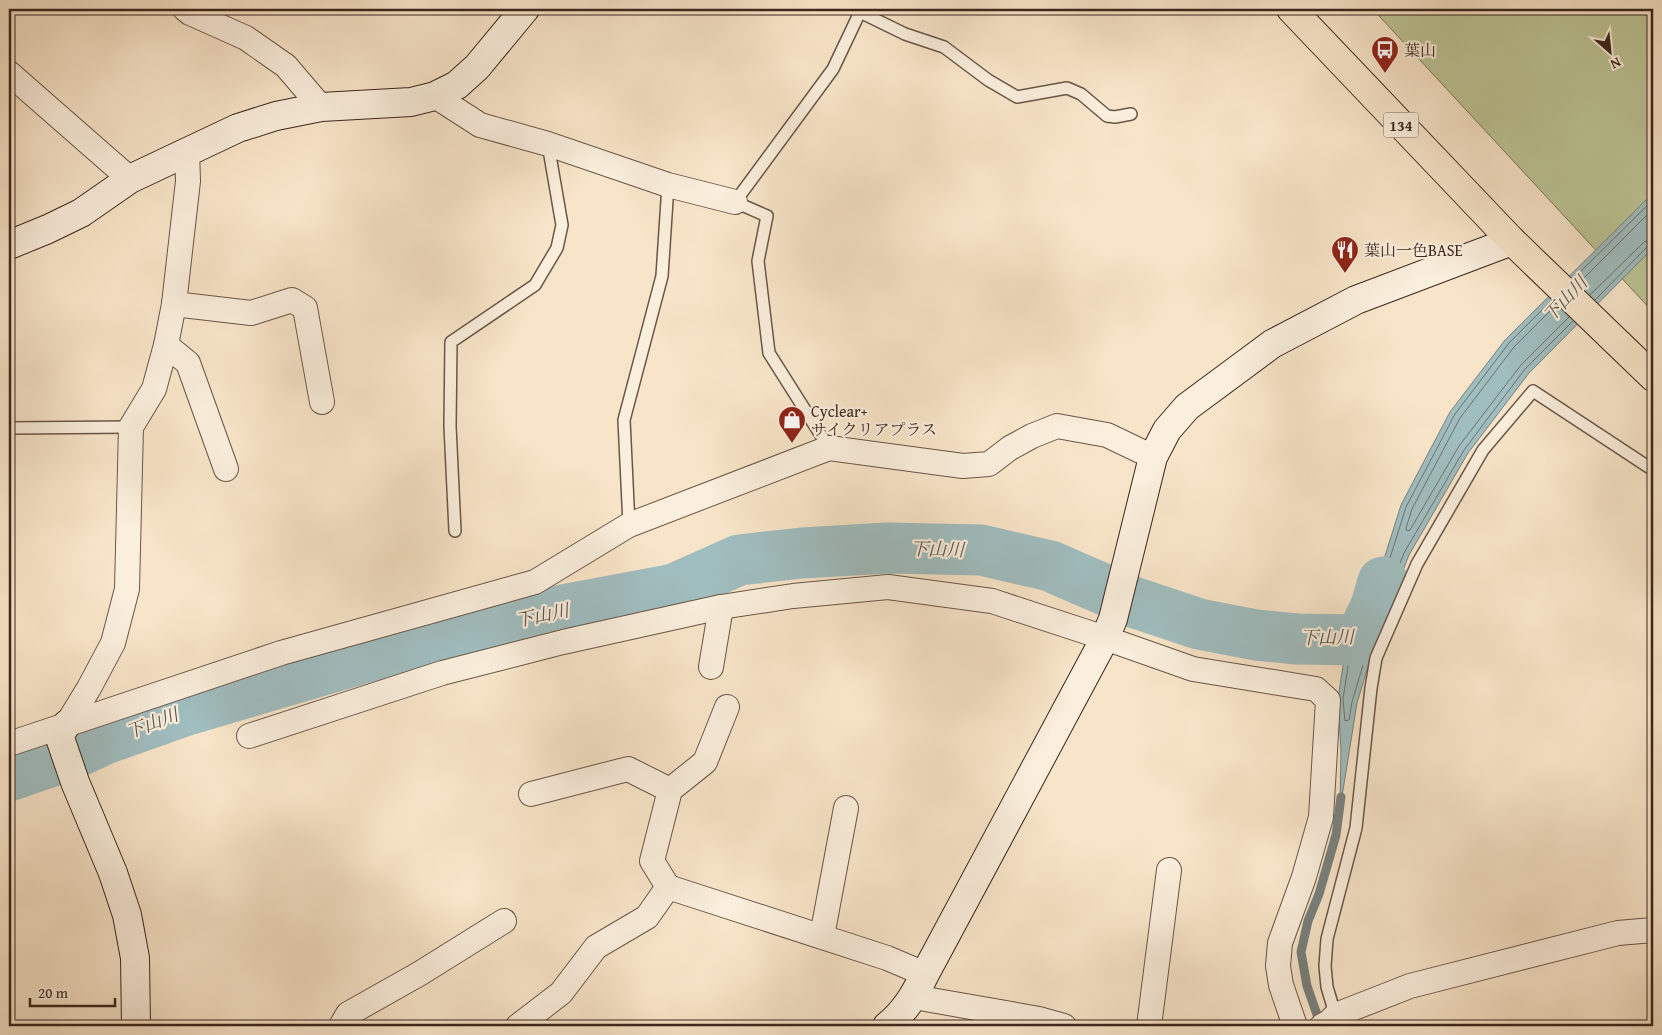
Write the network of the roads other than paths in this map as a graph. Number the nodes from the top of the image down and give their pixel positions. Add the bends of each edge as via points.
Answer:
1 (185, 9) edge
2 (525, 9) edge
3 (1291, 9) edge
4 (859, 10) edge
5 (9, 73) edge
6 (435, 96) junction
7 (321, 107) junction
8 (1131, 114) dead end
9 (548, 144) junction
10 (187, 151) junction
11 (130, 179) junction
12 (668, 185) junction
13 (735, 202) junction
14 (9, 244) edge
15 (1521, 250) junction
16 (174, 304) junction
17 (166, 345) junction
18 (1653, 377) edge
19 (322, 402) dead end
20 (131, 427) junction
21 (9, 428) edge
22 (830, 448) junction
23 (1153, 457) junction
24 (226, 469) dead end
25 (1653, 470) edge
26 (629, 525) junction
27 (455, 531) dead end
28 (721, 607) junction
29 (1109, 628) junction
30 (711, 667) dead end
31 (727, 707) dead end
32 (63, 730) junction
33 (249, 736) dead end
34 (9, 744) edge
35 (670, 790) junction
36 (531, 794) dead end
37 (846, 808) dead end
38 (1169, 870) dead end
39 (668, 887) junction
40 (504, 921) dead end
41 (1653, 930) edge
42 (822, 936) junction
43 (919, 985) junction
44 (1331, 1022) edge
45 (1038, 1023) edge
46 (136, 1026) edge
47 (341, 1026) edge
48 (518, 1026) edge
49 (887, 1026) edge
50 (1064, 1026) edge
51 (1149, 1026) edge
52 (1294, 1026) edge

1 - 7 street via 246,38 286,66
2 - 6 street via 477,67 457,85
3 - 15 highway, 134
4 - 8 lane via 905,34 944,47 1017,97 1067,88 1081,94 1106,116
4 - 13 lane via 833,69
5 - 11 street
6 - 7 street via 411,102
6 - 9 street via 480,125
7 - 10 street via 238,128
9 - 12 street
9 - 27 lane via 562,225 557,248 535,285 451,342 450,426
10 - 11 street
10 - 16 street via 188,181
11 - 14 street via 81,213
12 - 13 street
12 - 26 lane via 662,276 624,420
13 - 22 lane via 767,216 758,261 769,353
15 - 18 highway, 134
15 - 23 street via 1356,300 1272,344 1187,408 1167,430
16 - 17 street
16 - 19 street via 251,313 292,300 306,308
17 - 20 street via 154,389
17 - 24 street via 188,363
20 - 21 lane
20 - 32 street via 126,589 113,643
22 - 23 street via 963,466 989,464 1010,448 1057,426 1108,436
22 - 26 street
23 - 29 street
25 - 44 lane via 1533,391 1478,458 1418,564 1376,658 1356,828 1327,939
26 - 32 street via 535,582 281,652
28 - 29 street via 888,587 992,600
28 - 30 street
28 - 33 street via 442,673
29 - 43 street
29 - 52 street via 1193,669 1316,689 1328,700 1321,817 1280,944 1278,966 1281,985
31 - 35 street via 705,762
32 - 34 street
32 - 46 street via 75,780 127,915 135,958
35 - 36 street via 628,769
35 - 39 street via 652,861
37 - 42 street
38 - 51 street
39 - 42 street
39 - 48 street via 646,917 596,947 562,993
40 - 47 street via 348,1014
41 - 44 street via 1618,933 1410,986
42 - 43 street via 887,958
43 - 45 street
43 - 49 street via 896,1019
45 - 50 street

